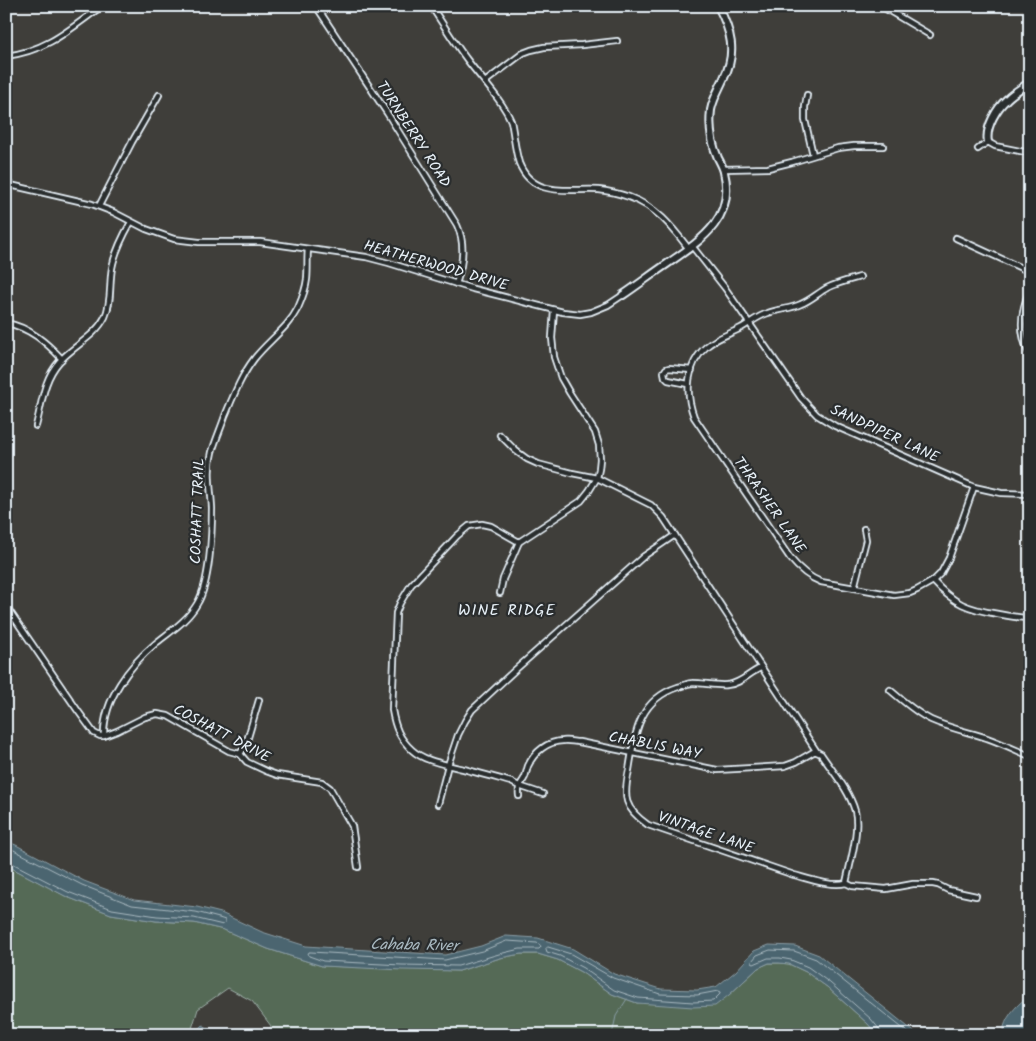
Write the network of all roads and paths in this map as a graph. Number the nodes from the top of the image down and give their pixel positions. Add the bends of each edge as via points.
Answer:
1 (102, 6) edge
2 (316, 6) edge
3 (431, 6) edge
4 (734, 6) edge
5 (882, 6) edge
6 (720, 9) edge
7 (930, 35) dead end
8 (618, 41) dead end
9 (6, 56) edge
10 (485, 82) junction
11 (1030, 82) edge
12 (158, 95) dead end
13 (807, 95) dead end
14 (988, 142) junction
15 (884, 146) dead end
16 (978, 149) dead end
17 (1030, 153) edge
18 (814, 155) junction
19 (723, 169) junction
20 (6, 184) edge
21 (99, 206) junction
22 (131, 222) junction
23 (956, 238) dead end
24 (691, 248) junction
25 (308, 249) junction
26 (1030, 272) edge
27 (860, 277) dead end
28 (456, 284) junction
29 (1030, 290) edge
30 (623, 295) joint
31 (554, 310) junction
32 (6, 323) edge
33 (749, 323) junction
34 (1030, 355) edge
35 (62, 359) junction
36 (692, 370) junction
37 (688, 384) junction
38 (36, 426) dead end
39 (500, 434) dead end
40 (597, 478) junction
41 (974, 487) junction
42 (1030, 494) edge
43 (864, 529) dead end
44 (675, 535) junction
45 (519, 542) junction
46 (933, 581) junction
47 (854, 588) junction
48 (500, 592) dead end
49 (6, 606) edge
50 (1030, 618) edge
51 (761, 668) junction
52 (890, 690) dead end
53 (259, 700) dead end
54 (104, 736) junction
55 (632, 752) junction
56 (817, 752) junction
57 (240, 754) junction
58 (1030, 756) edge
59 (448, 765) junction
60 (519, 786) junction
61 (542, 794) dead end
62 (519, 796) dead end
63 (438, 804) dead end
64 (358, 867) dead end
65 (846, 883) junction
66 (976, 896) dead end

1 - 9 street via 49,44
2 - 28 street, TURNBERRY ROAD via 457,225 463,252
3 - 10 street, SANDPIPER LANE
4 - 6 street
5 - 7 street
6 - 19 street via 730,34 732,51 712,106 710,132
8 - 10 street via 531,50
10 - 24 street, SANDPIPER LANE via 509,116 519,162 532,181 551,190 601,190 629,197 662,216
11 - 14 street via 1001,105 991,124
12 - 21 street
13 - 18 street via 805,120
14 - 16 street
14 - 17 street
15 - 18 street via 846,146
18 - 19 street via 768,168
19 - 24 street via 726,197 721,214 709,232
20 - 21 street, HEATHERWOOD DRIVE
21 - 22 street, HEATHERWOOD DRIVE
22 - 25 street, HEATHERWOOD DRIVE via 183,241 260,242
22 - 35 street via 114,260 105,317 95,331
23 - 26 street
24 - 30 street
24 - 33 street, SANDPIPER LANE via 709,267
25 - 28 street, HEATHERWOOD DRIVE via 388,262
25 - 54 street, COSHATT TRAIL via 308,277 299,306 248,368 212,452 209,473 211,536 207,576 201,597 188,618 149,649 128,674 106,715
27 - 33 street, THRASHER LANE
28 - 31 street, HEATHERWOOD DRIVE
29 - 34 street via 1021,325
30 - 31 street, HEATHERWOOD DRIVE via 599,310 584,314
31 - 40 street via 554,358 561,378 595,432 600,458
32 - 35 street via 32,333
33 - 36 street, THRASHER LANE via 708,346
33 - 41 street, SANDPIPER LANE via 801,398 824,420
35 - 38 street via 46,382
36 - 37 street, THRASHER LANE
36 - 37 street via 669,368 664,372 668,380
37 - 47 street, THRASHER LANE via 698,424 790,558 813,579
39 - 40 street via 516,451 538,464
40 - 44 street via 651,504
40 - 45 street via 581,501
41 - 42 street, SANDPIPER LANE via 1001,493
41 - 46 street, THRASHER LANE via 949,558
43 - 47 street via 866,540
44 - 51 street
44 - 59 street via 644,556 472,710
45 - 48 street
45 - 59 street via 491,526 469,526 411,585 396,613 392,710 395,725 412,750
46 - 47 street, THRASHER LANE via 901,594
46 - 50 street via 953,600 968,607
49 - 54 street via 91,730
51 - 55 street, VINTAGE LANE via 728,685 691,683 668,690 656,698 642,715
51 - 56 street
52 - 58 street via 931,720
53 - 57 street
54 - 57 street, COSHATT DRIVE via 157,714 168,716 228,751
55 - 56 street, CHABLIS WAY via 717,770 785,766
55 - 60 street, CHABLIS WAY via 562,740 548,744 533,757
55 - 65 street, VINTAGE LANE via 625,790 628,804 648,825 794,875 840,885
56 - 65 street via 848,794 856,812 856,835
57 - 64 street, COSHATT DRIVE via 247,762 266,771 322,782 330,788 352,826
59 - 60 street
59 - 63 street
60 - 61 street
60 - 62 street, CHABLIS WAY
65 - 66 street, VINTAGE LANE via 886,889 933,884

